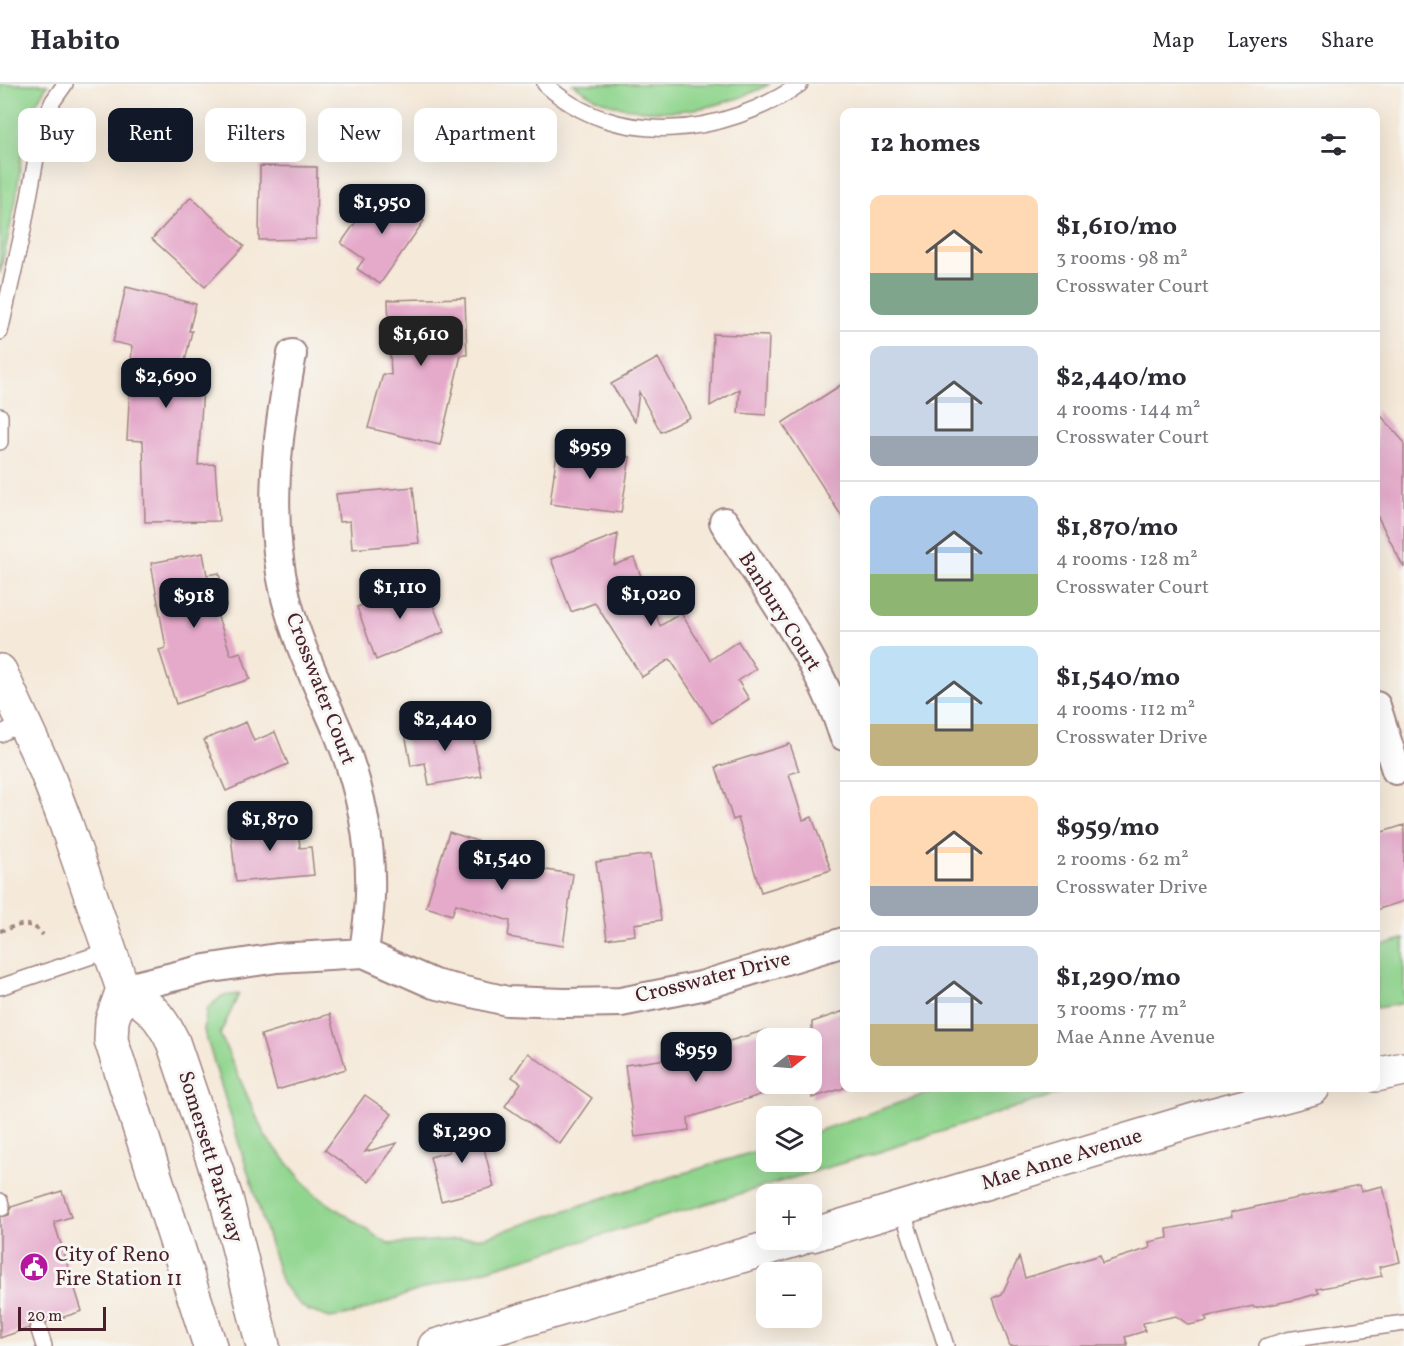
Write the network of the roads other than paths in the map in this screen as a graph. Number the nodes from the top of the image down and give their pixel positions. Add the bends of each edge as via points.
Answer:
1 (65, 84) edge
2 (545, 84) edge
3 (800, 84) edge
4 (0, 332) edge
5 (292, 354) dead end
6 (0, 416) edge
7 (0, 442) edge
8 (724, 522) dead end
9 (0, 671) edge
10 (1380, 722) edge
11 (840, 724) edge
12 (12, 728) edge
13 (1392, 771) edge
14 (840, 943) edge
15 (110, 950) junction
16 (364, 953) junction
17 (0, 987) edge
18 (123, 989) junction
19 (1404, 1069) edge
20 (1380, 1074) edge
21 (1297, 1092) edge
22 (902, 1209) junction
23 (822, 1232) edge
24 (762, 1250) edge
25 (1404, 1323) edge
26 (38, 1327) dead end
27 (44, 1346) edge
28 (210, 1346) edge
29 (263, 1346) edge
30 (435, 1346) edge
31 (946, 1346) edge
32 (1267, 1346) edge

1 - 4 lane via 52,100 42,126
2 - 3 lane via 580,109 609,122 640,129 681,128 750,112
5 - 16 street, Crosswater Court via 279,423 274,479 276,537 286,597 305,659 340,735 357,786 367,838 370,893
6 - 7 lane
8 - 11 street, Banbury Court via 813,662
9 - 12 main road
10 - 13 street
12 - 15 main road via 65,821
14 - 16 street, Crosswater Drive via 701,986 621,1002 576,1003 507,1001 434,984
15 - 17 lane
15 - 18 main road
16 - 18 street, Crosswater Drive via 277,958 205,969
18 - 28 main road via 112,1020 111,1040
18 - 29 main road, Somersett Parkway via 151,1008 165,1024 173,1042 226,1198
19 - 20 main road
21 - 22 main road, Mae Anne Avenue
22 - 23 main road, Mae Anne Avenue
22 - 31 lane
24 - 30 main road
25 - 32 lane
26 - 27 lane

